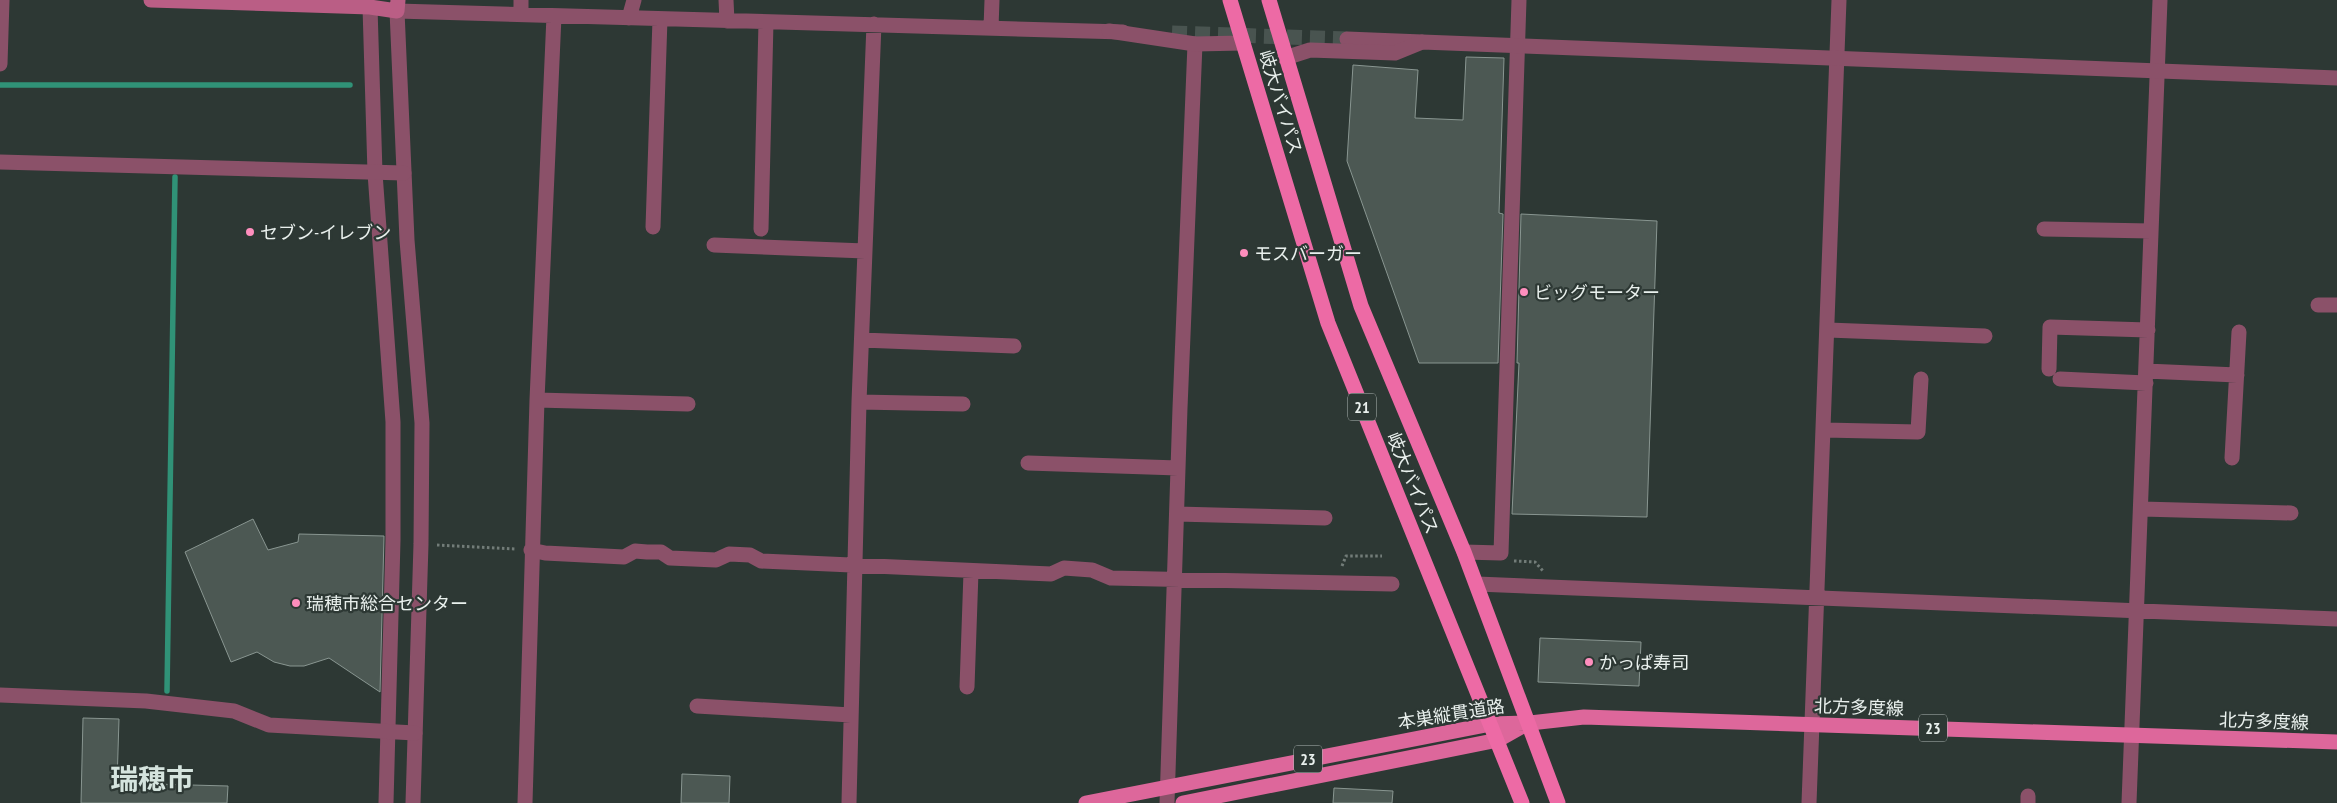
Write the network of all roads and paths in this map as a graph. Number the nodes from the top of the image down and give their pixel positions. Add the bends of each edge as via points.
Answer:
1 (2, 0) edge
2 (151, 0) edge
3 (634, 0) edge
4 (726, 0) edge
5 (992, 0) edge
6 (1230, 0) edge
7 (1269, 0) edge
8 (1519, 0) edge
9 (1839, 0) edge
10 (2160, 0) edge
11 (370, 4) edge
12 (397, 6) edge
13 (521, 8) edge
14 (554, 16) junction
15 (629, 18) junction
16 (660, 19) junction
17 (727, 21) junction
18 (766, 22) junction
19 (874, 24) junction
20 (991, 28) junction
21 (1109, 31) junction
22 (1172, 33) tunnel mouth
23 (1347, 39) tunnel mouth
24 (1422, 42) junction
25 (1243, 43) junction
26 (1195, 44) junction
27 (1518, 47) junction
28 (1285, 58) junction
29 (1836, 60) junction
30 (0, 64) edge
31 (2157, 71) junction
32 (2337, 78) edge
33 (0, 162) edge
34 (375, 173) junction
35 (404, 173) junction
36 (653, 227) dead end
37 (761, 228) dead end
38 (2044, 229) dead end
39 (2151, 231) junction
40 (714, 245) dead end
41 (865, 251) junction
42 (2318, 305) dead end
43 (2337, 305) edge
44 (1828, 330) junction
45 (2148, 330) junction
46 (2239, 332) dead end
47 (1985, 336) dead end
48 (862, 340) junction
49 (1014, 346) dead end
50 (2237, 375) junction
51 (2146, 377) junction
52 (1921, 379) dead end
53 (537, 400) junction
54 (859, 402) junction
55 (688, 404) dead end
56 (962, 404) dead end
57 (1824, 430) junction
58 (2232, 458) dead end
59 (1028, 463) dead end
60 (1178, 468) junction
61 (2142, 509) junction
62 (2292, 513) dead end
63 (1177, 514) junction
64 (1326, 518) dead end
65 (421, 544) junction
66 (531, 550) junction
67 (1464, 552) junction
68 (1382, 556) dead end
69 (1510, 561) dead end
70 (856, 566) junction
71 (971, 572) junction
72 (1175, 579) junction
73 (1334, 582) junction
74 (1392, 584) dead end
75 (1477, 584) junction
76 (1556, 587) junction
77 (1816, 597) junction
78 (2138, 611) junction
79 (2337, 619) edge
80 (967, 687) dead end
81 (0, 695) edge
82 (697, 706) dead end
83 (851, 715) junction
84 (1530, 723) junction
85 (1491, 724) junction
86 (1812, 724) junction
87 (387, 731) junction
88 (415, 733) junction
89 (2132, 735) junction
90 (1498, 740) junction
91 (2337, 742) edge
92 (1167, 787) junction
93 (386, 803) edge
94 (413, 803) edge
95 (524, 803) edge
96 (848, 803) edge
97 (1086, 803) edge
98 (1168, 803) edge
99 (1183, 803) edge
100 (1522, 803) edge
101 (1558, 803) edge
102 (1809, 803) edge
103 (2129, 803) edge

1 - 30 street
2 - 11 main road
3 - 15 street
4 - 17 street
5 - 20 street
6 - 25 highway, 岐大バイパス / 21
7 - 28 highway, 岐大バイパス / 21
8 - 27 street
9 - 29 street
10 - 31 street
11 - 12 main road
11 - 34 street
12 - 13 street
12 - 35 street
13 - 14 street
14 - 15 street
14 - 53 street
15 - 16 street
16 - 17 street
16 - 36 street
17 - 18 street
18 - 19 street
18 - 37 street
19 - 20 street
19 - 41 street
20 - 21 street
21 - 22 street
21 - 26 street
23 - 24 street
24 - 27 street
24 - 28 street via 1395,53 1310,50
25 - 26 street
25 - 85 highway, 岐大バイパス / 21 via 1328,323
26 - 60 street
27 - 29 street
27 - 67 street via 1501,553
28 - 67 highway, 岐大バイパス / 21 via 1361,306
29 - 31 street
29 - 44 street
31 - 32 street
31 - 39 street
33 - 34 street
34 - 35 street
34 - 87 street via 393,422
35 - 65 street via 422,423
38 - 39 street
39 - 45 street
40 - 41 street
41 - 48 street
42 - 43 street
44 - 47 street
44 - 57 street
45 - 51 street
45 - 51 street via 2050,327 2054,374
46 - 50 street
48 - 49 street
48 - 54 street
50 - 51 street
50 - 58 street
51 - 61 street
52 - 57 street via 1918,432
53 - 55 street
53 - 66 street
54 - 56 street
54 - 70 street
57 - 77 street
59 - 60 street
60 - 63 street
61 - 62 street
61 - 78 street
63 - 64 street
63 - 72 street
65 - 66 path
65 - 88 street
66 - 70 street via 624,558 635,551 661,552 670,558 716,560 729,554 750,555 761,561
66 - 95 street
67 - 75 highway, 岐大バイパス / 21
68 - 73 path via 1346,556
69 - 76 path via 1535,562
70 - 71 street
70 - 83 street
71 - 72 street via 1051,574 1064,568 1092,570 1112,578
71 - 80 street
72 - 73 street
72 - 92 street
73 - 74 street
75 - 76 street
75 - 84 highway, 岐大バイパス / 21
76 - 77 street
77 - 78 street
77 - 86 street
78 - 79 street
78 - 89 street
81 - 87 street via 146,701 234,711 269,725
82 - 83 street
83 - 96 street
84 - 85 main road, 本巣縦貫道路 / 23
84 - 86 main road, 北方多度線 / 23 via 1584,717
84 - 90 main road, 本巣縦貫道路 / 23
84 - 101 highway, 岐大バイパス / 21
85 - 90 highway, 岐大バイパス / 21
85 - 92 main road, 本巣縦貫道路 / 23
86 - 89 main road, 北方多度線 / 23
86 - 102 street
87 - 88 street
87 - 93 street
88 - 94 street
89 - 91 main road, 北方多度線 / 23
89 - 103 street
90 - 99 main road, 本巣縦貫道路 / 23
90 - 100 highway, 岐大バイパス / 21
92 - 97 main road, 本巣縦貫道路 / 23
92 - 98 street

